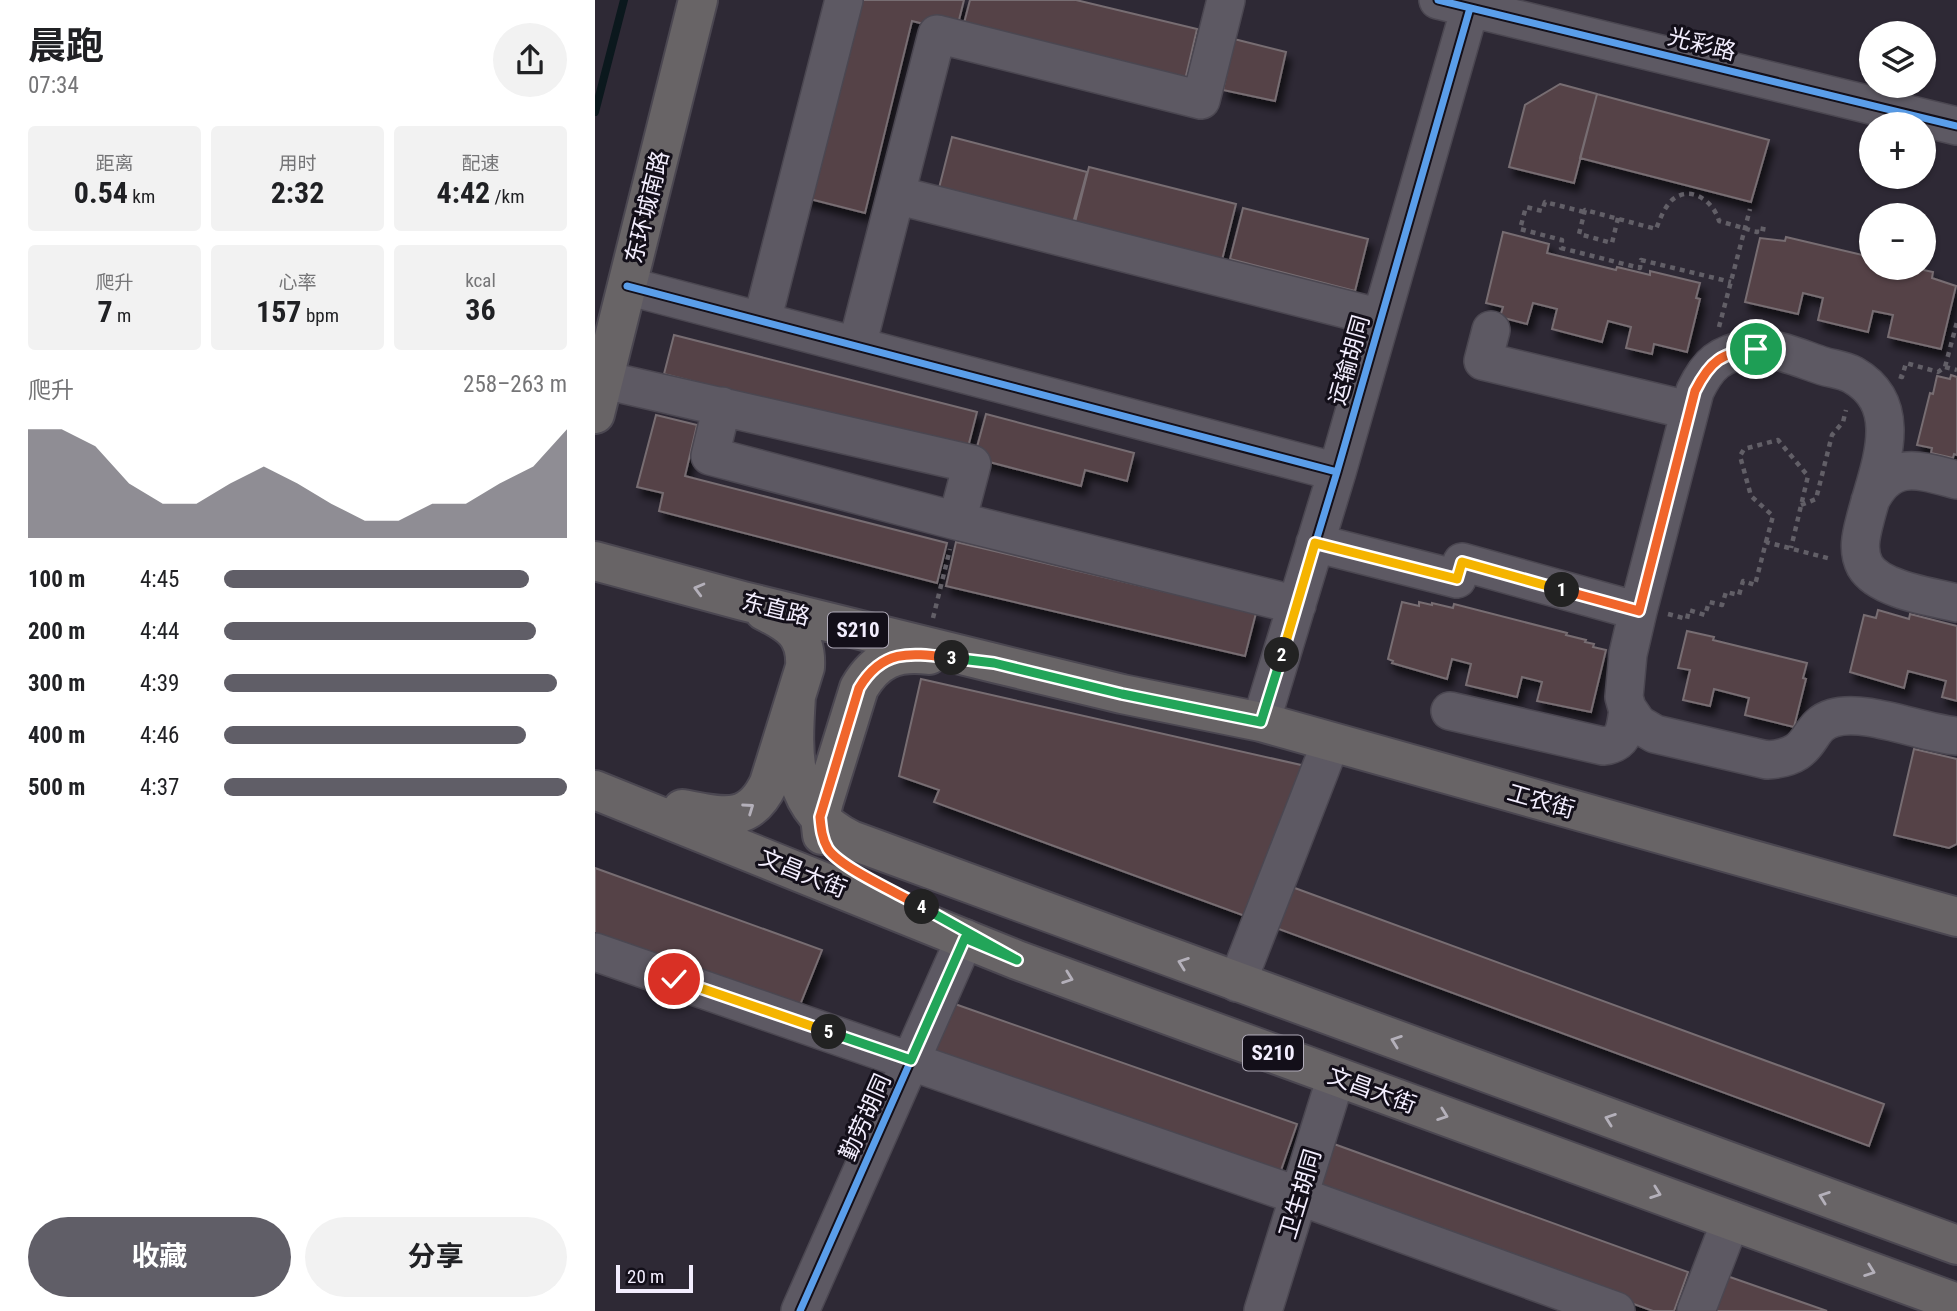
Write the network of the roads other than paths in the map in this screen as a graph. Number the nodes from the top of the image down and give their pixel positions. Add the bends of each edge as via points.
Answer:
1 (698, 0) edge
2 (844, 0) edge
3 (1226, 0) edge
4 (1454, 4) edge
5 (1957, 126) edge
6 (896, 195) junction
7 (627, 286) junction
8 (1381, 318) junction
9 (762, 321) junction
10 (1491, 330) dead end
11 (857, 346) junction
12 (599, 397) edge
13 (722, 406) junction
14 (1688, 410) junction
15 (1337, 472) junction
16 (1957, 480) edge
17 (1870, 500) junction
18 (957, 522) junction
19 (1315, 543) junction
20 (595, 561) edge
21 (743, 601) junction
22 (1957, 603) edge
23 (1297, 605) junction
24 (1639, 609) junction
25 (994, 663) junction
26 (1122, 694) joint
27 (796, 696) junction
28 (1628, 710) junction
29 (1450, 711) dead end
30 (1261, 722) junction
31 (1957, 736) edge
32 (1331, 742) junction
33 (603, 793) edge
34 (820, 817) junction
35 (1957, 917) edge
36 (965, 938) junction
37 (595, 952) edge
38 (1017, 960) junction
39 (1237, 983) junction
40 (911, 1060) junction
41 (1336, 1077) junction
42 (1299, 1196) junction
43 (1731, 1220) junction
44 (1957, 1245) edge
45 (1957, 1303) edge
46 (800, 1311) edge
47 (1263, 1311) edge
48 (1616, 1311) edge
49 (1696, 1311) edge

1 - 7 main road, 东环城南路
2 - 9 street
3 - 6 street via 1201,100 937,34
4 - 5 street, 光彩路
4 - 8 street, 运输胡同
6 - 8 street
6 - 11 street
7 - 9 street
7 - 12 main road, 东环城南路
8 - 15 street, 运输胡同
9 - 11 street
10 - 14 street via 1483,361
11 - 15 street
12 - 13 street
13 - 18 street via 710,456
13 - 18 street via 972,464
14 - 17 street via 1709,368 1736,351 1777,352 1851,374 1870,387 1882,405 1887,432
14 - 24 street
15 - 19 street, 运输胡同
16 - 17 street via 1903,470 1888,476
17 - 22 street via 1860,540 1866,568 1897,588
18 - 23 street
19 - 23 street, 运输胡同
19 - 24 street via 1457,579 1462,562
21 -> 20 main road, 东直路 / S210
21 - 25 main road, 东直路 / S210
21 - 27 main road via 785,622 803,642 805,667
23 - 30 street, 运输胡同
24 - 28 street via 1624,687
25 - 26 main road, 东直路 / S210
25 - 34 main road via 912,653 879,663 859,688
26 - 30 main road, 工农街
33 -> 27 main road via 725,817 740,814 762,797 769,783
27 - 34 main road via 796,777 805,799
28 - 29 street via 1621,739 1602,746
28 - 31 street via 1638,724 1655,734 1767,760 1798,752 1819,726 1846,715
30 - 32 main road, 工农街
32 - 35 main road, 工农街
32 - 39 street
33 - 36 main road, 文昌大街 / S210
34 - 38 main road via 822,834 840,861
39 -> 34 main road via 902,860 835,832
36 - 38 main road, 文昌大街 / S210
36 - 40 street, 勤劳胡同
37 - 40 street
38 -> 41 main road, 文昌大街 / S210
44 -> 39 main road
40 - 42 street
40 - 46 street, 勤劳胡同
41 - 42 street, 卫生胡同
41 -> 43 main road, 文昌大街 / S210
42 - 47 street, 卫生胡同
42 - 48 street
43 -> 45 main road, 文昌大街 / S210
43 - 49 street

